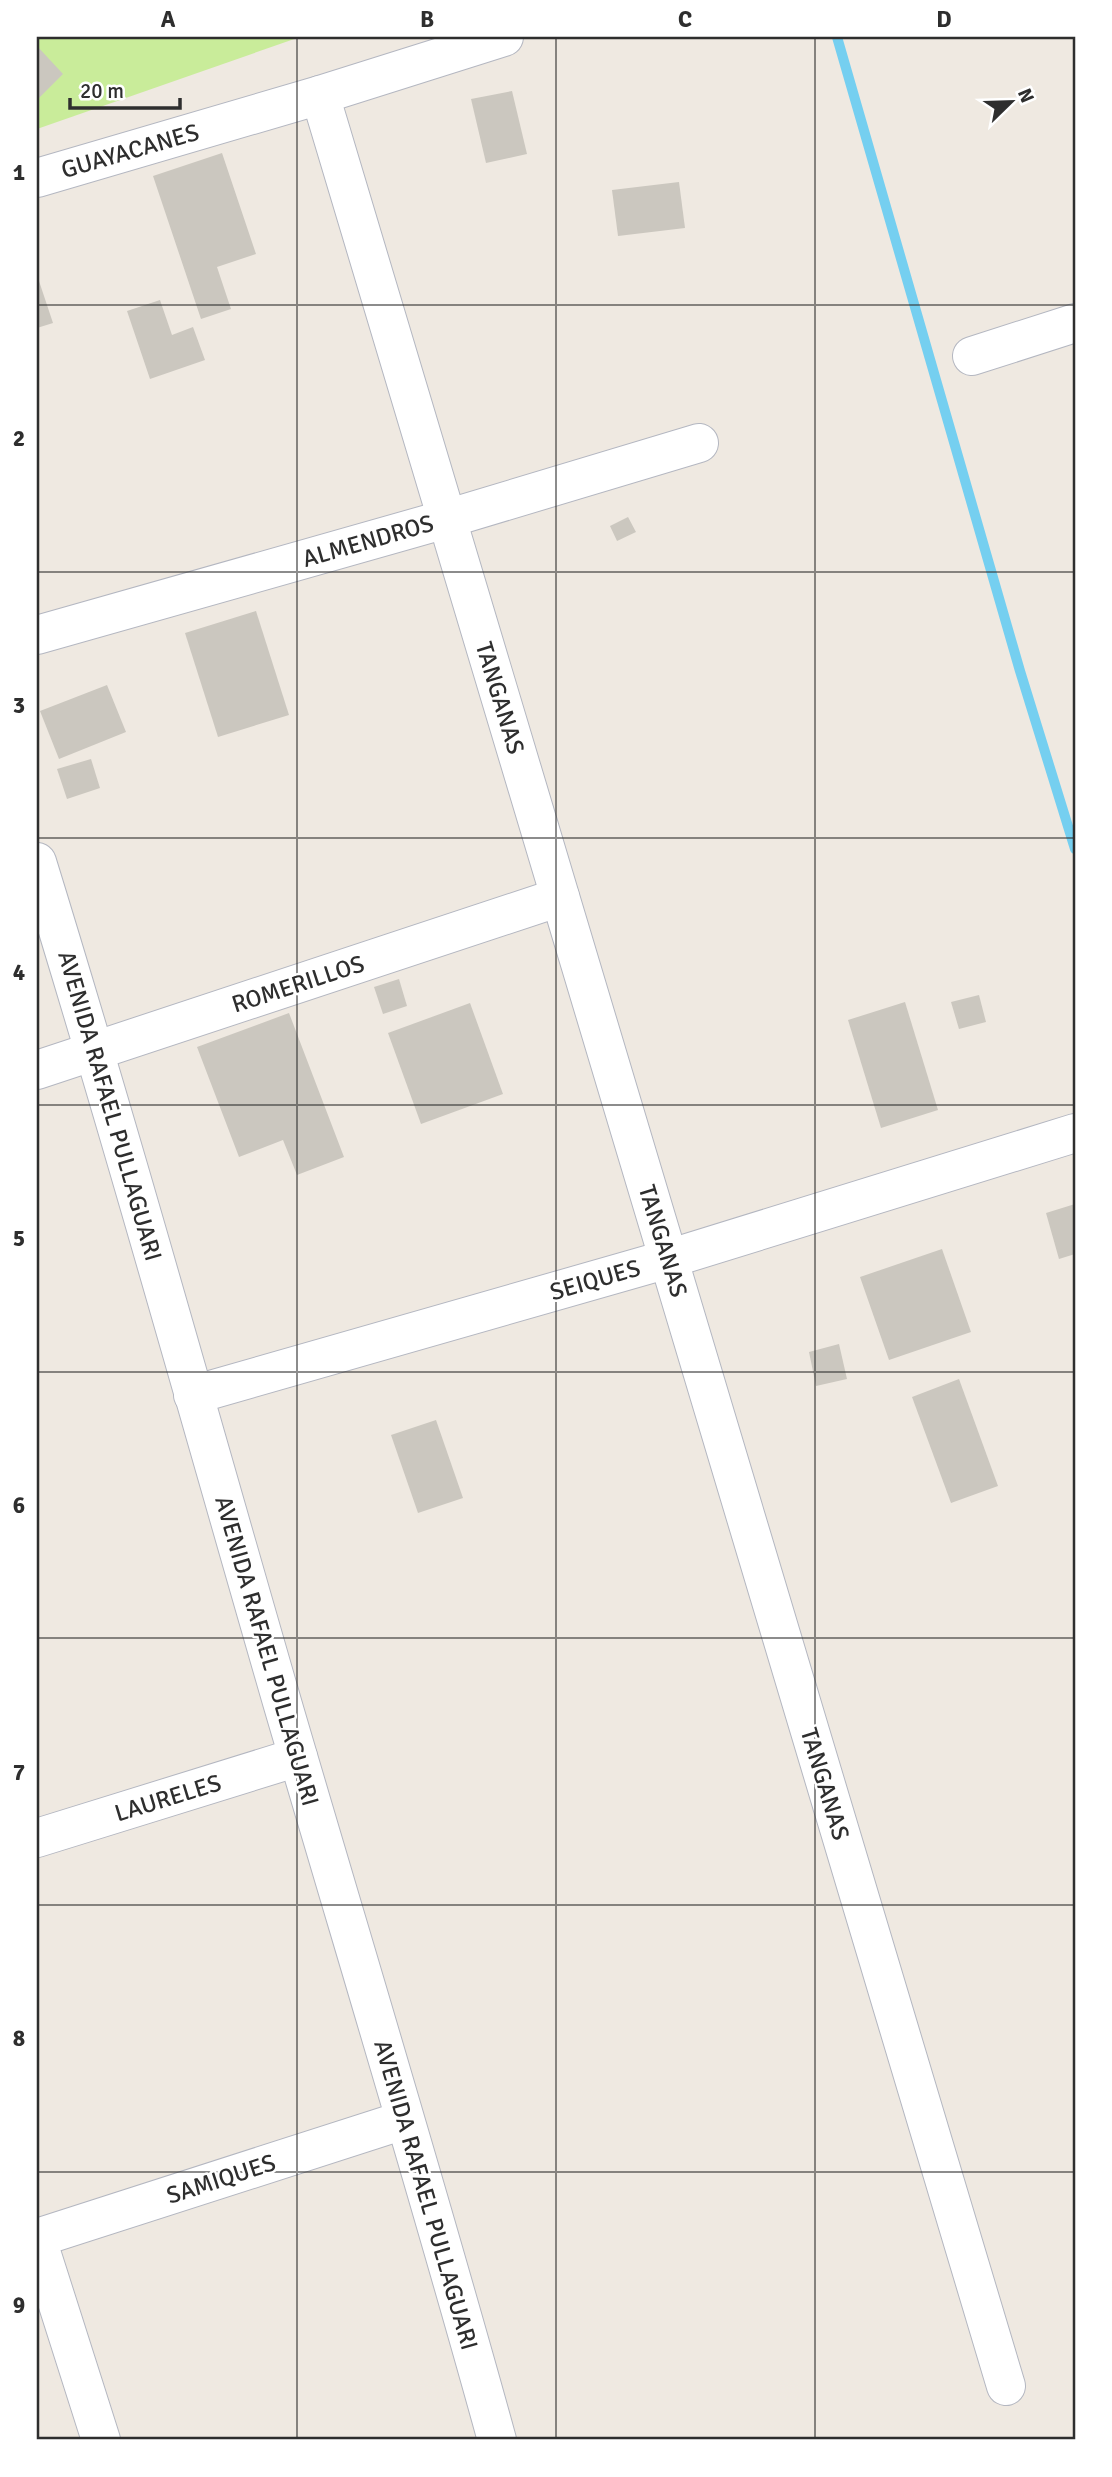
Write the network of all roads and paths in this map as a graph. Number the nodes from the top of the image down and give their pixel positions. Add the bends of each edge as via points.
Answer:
1 (504, 37) edge
2 (320, 96) junction
3 (37, 178) edge
4 (1075, 323) edge
5 (972, 356) dead end
6 (699, 443) dead end
7 (446, 519) junction
8 (37, 635) edge
9 (37, 862) edge
10 (560, 897) junction
11 (95, 1051) junction
12 (37, 1070) edge
13 (1075, 1133) edge
14 (668, 1259) junction
15 (193, 1395) junction
16 (298, 1757) junction
17 (37, 1838) edge
18 (404, 2120) junction
19 (37, 2238) edge
20 (1006, 2386) dead end
21 (101, 2440) edge
22 (497, 2440) edge

1 - 2 street, GUAYACANES
2 - 3 street, GUAYACANES
2 - 7 street, TANGANAS
4 - 5 street
6 - 7 street, ALMENDROS
7 - 8 street, ALMENDROS
7 - 10 street, TANGANAS
9 - 11 street, AVENIDA RAFAEL PULLAGUARI
10 - 11 street, ROMERILLOS
10 - 14 street, TANGANAS
11 - 12 street, ROMERILLOS
11 - 15 street, AVENIDA RAFAEL PULLAGUARI
13 - 14 street, SEIQUES
14 - 15 street, SEIQUES
14 - 20 street, TANGANAS
15 - 16 street, AVENIDA RAFAEL PULLAGUARI
16 - 17 street, LAURELES
16 - 18 street, AVENIDA RAFAEL PULLAGUARI
18 - 19 street, SAMIQUES
18 - 22 street, AVENIDA RAFAEL PULLAGUARI
19 - 21 street

